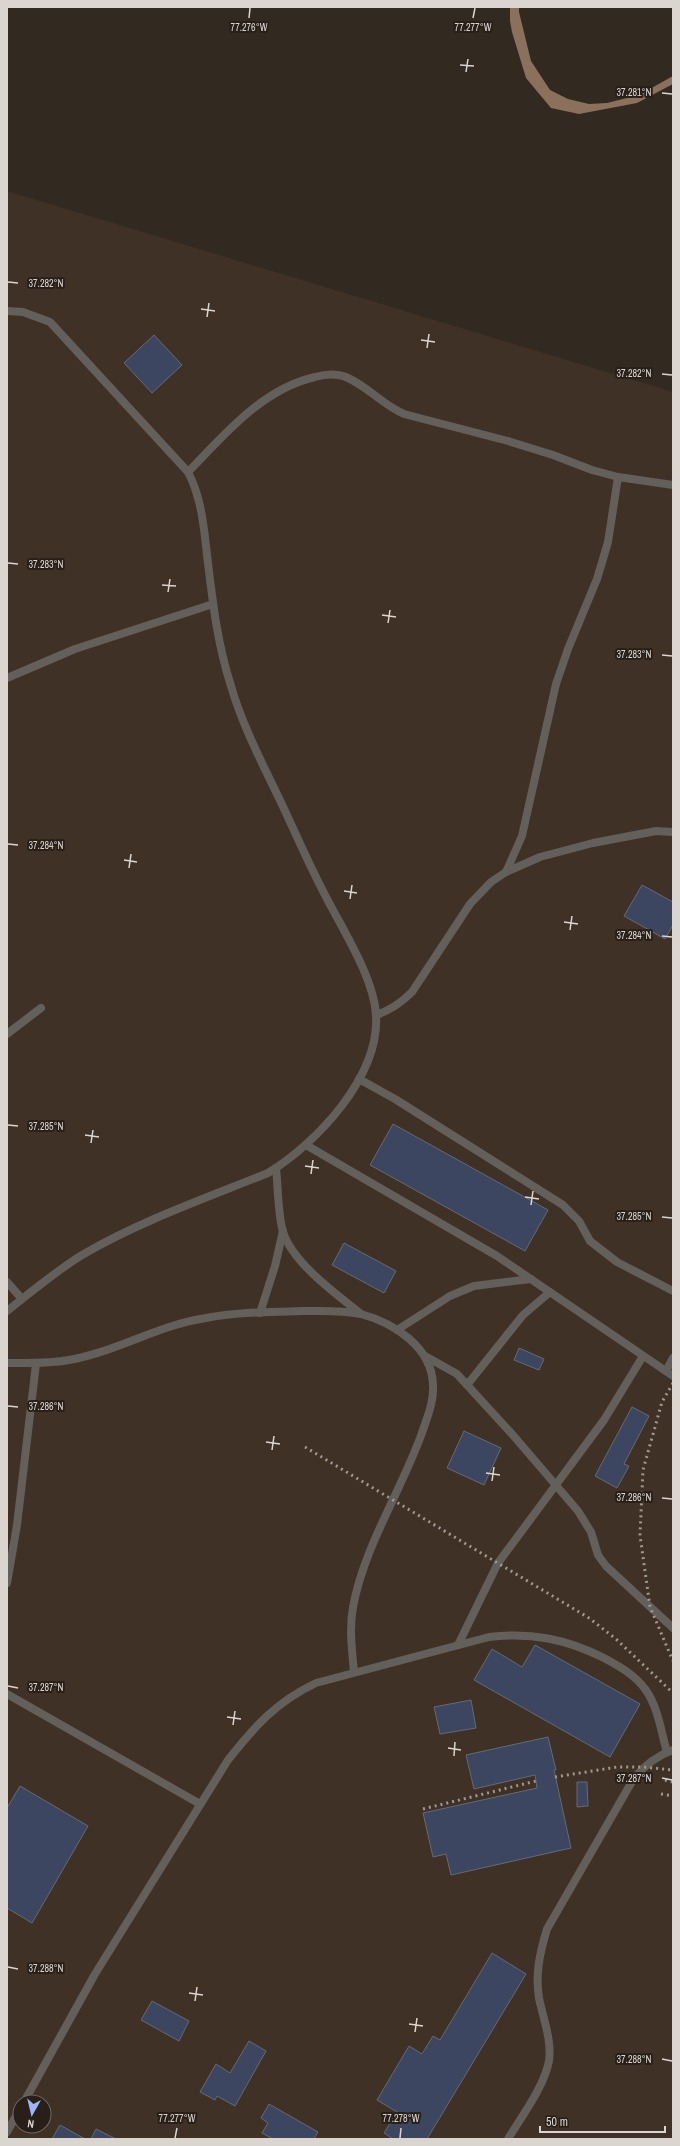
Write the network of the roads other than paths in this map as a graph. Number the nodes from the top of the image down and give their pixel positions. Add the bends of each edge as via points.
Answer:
1 (7, 311) edge
2 (188, 472) junction
3 (618, 477) junction
4 (673, 485) edge
5 (213, 604) junction
6 (7, 678) edge
7 (673, 832) edge
8 (506, 872) junction
9 (41, 1008) dead end
10 (376, 1015) junction
11 (7, 1034) edge
12 (359, 1079) junction
13 (306, 1145) junction
14 (276, 1168) junction
15 (283, 1231) junction
16 (531, 1279) junction
17 (7, 1282) edge
18 (673, 1291) edge
19 (550, 1292) junction
20 (22, 1299) junction
21 (7, 1311) edge
22 (260, 1313) junction
23 (361, 1314) junction
24 (397, 1330) junction
25 (425, 1356) junction
26 (643, 1356) junction
27 (673, 1358) edge
28 (7, 1363) edge
29 (36, 1364) junction
30 (670, 1374) edge
31 (467, 1385) junction
32 (556, 1486) junction
33 (7, 1583) edge
34 (673, 1628) edge
35 (458, 1645) junction
36 (354, 1672) junction
37 (7, 1694) edge
38 (670, 1751) edge
39 (200, 1804) junction
40 (28, 2094) edge
41 (12, 2123) edge
42 (7, 2132) edge
43 (508, 2139) edge

1 - 2 lane via 23,312 50,322
2 - 3 lane via 238,422 269,397 294,383 327,374 348,378 394,410 404,414 508,441
2 - 5 lane via 200,501
3 - 4 lane
3 - 8 lane via 608,542 597,579 556,684 522,836
5 - 6 lane via 75,649
5 - 10 lane via 220,646 231,687 249,736 357,958 373,996
7 - 8 lane via 656,831 593,843 540,857
8 - 10 lane via 491,882 470,904 403,1002 389,1011
9 - 11 lane
10 - 12 lane via 373,1048
12 - 13 lane via 328,1121
12 - 18 lane via 563,1205 579,1221 590,1240 618,1262
13 - 14 lane
13 - 16 lane via 497,1256
14 - 15 lane
14 - 20 lane via 125,1232 82,1256
15 - 22 lane
15 - 23 lane via 291,1247 313,1273
16 - 19 lane
16 - 24 lane via 474,1286 450,1296
17 - 20 lane
19 - 26 lane
19 - 31 lane via 524,1314
20 - 21 lane
22 - 23 lane via 339,1311
22 - 29 lane via 205,1318 166,1328 98,1353
23 - 24 lane
24 - 25 lane via 415,1343
25 - 31 lane via 457,1374
25 - 36 lane via 433,1383 433,1399 417,1447 357,1588 351,1623
26 - 30 lane
26 - 32 lane via 604,1420
27 - 30 lane
28 - 29 lane
29 - 33 lane via 17,1525
31 - 32 lane
32 - 34 lane via 578,1511 591,1532 598,1555 606,1566
32 - 35 lane via 498,1563
35 - 36 lane
35 - 38 lane via 510,1634 536,1635 568,1643 617,1665 634,1676 646,1689 654,1704
36 - 39 lane via 316,1683 274,1708 251,1730
37 - 39 lane
38 - 43 lane via 643,1767 634,1778 547,1929 537,1977 549,2043 549,2060 545,2076
39 - 40 lane via 95,1974
41 - 42 lane

